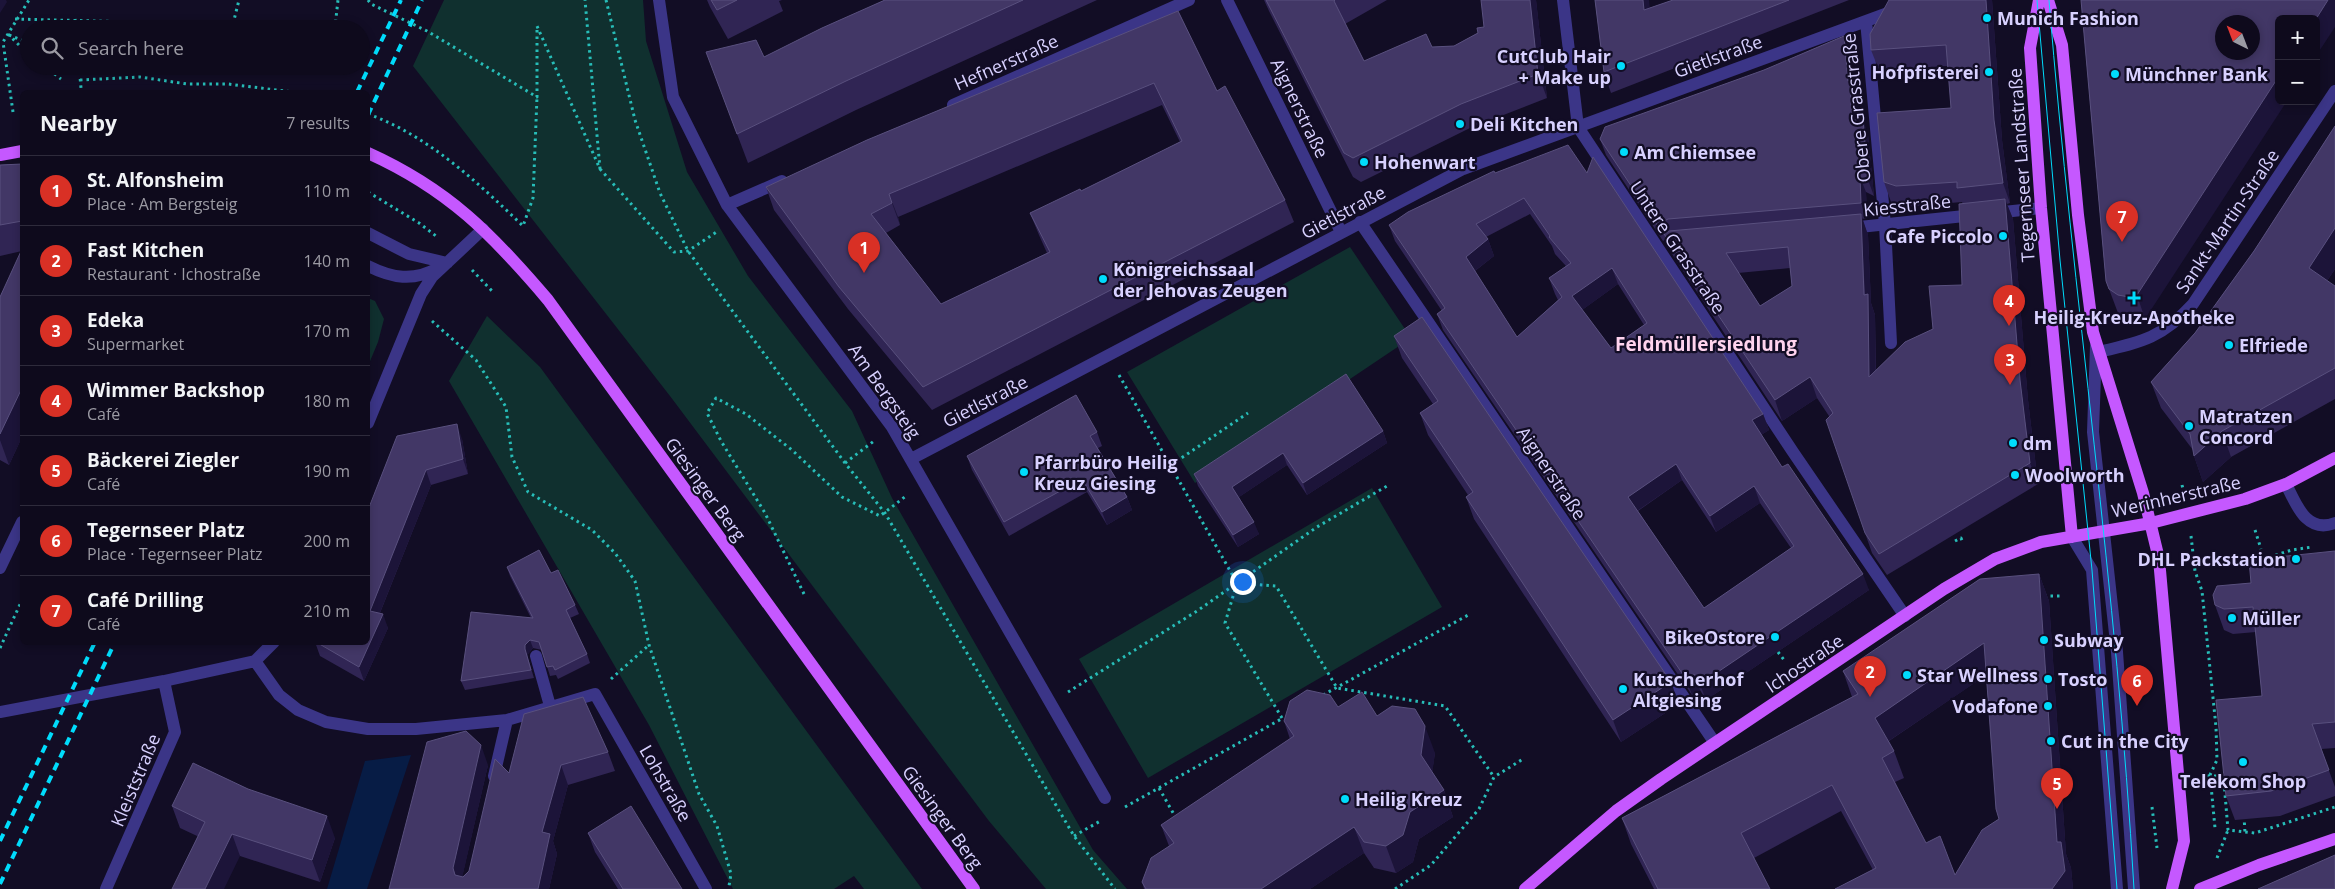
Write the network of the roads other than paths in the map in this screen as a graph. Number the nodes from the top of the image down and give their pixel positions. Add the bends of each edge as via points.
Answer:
1 (659, 0) edge
2 (1189, 0) edge
3 (1227, 0) edge
4 (1563, 0) edge
5 (1924, 0) edge
6 (2039, 0) edge
7 (2048, 0) edge
8 (1866, 20) junction
9 (2335, 91) edge
10 (944, 108) edge
11 (1578, 127) junction
12 (20, 151) edge
13 (370, 154) edge
14 (0, 155) edge
15 (790, 177) edge
16 (727, 205) junction
17 (2041, 208) junction
18 (1360, 222) junction
19 (1885, 225) junction
20 (483, 229) junction
21 (1837, 229) edge
22 (1341, 232) junction
23 (370, 234) edge
24 (1674, 243) edge
25 (1660, 252) junction
26 (447, 262) junction
27 (370, 267) edge
28 (1891, 343) dead end
29 (2097, 348) junction
30 (370, 418) edge
31 (2335, 458) edge
32 (911, 459) junction
33 (2286, 484) junction
34 (2151, 523) junction
35 (2332, 524) edge
36 (20, 526) edge
37 (2105, 531) junction
38 (2072, 537) junction
39 (0, 568) edge
40 (1906, 616) junction
41 (271, 645) edge
42 (536, 656) dead end
43 (255, 661) junction
44 (164, 681) junction
45 (550, 706) junction
46 (0, 712) edge
47 (508, 720) junction
48 (1715, 743) junction
49 (492, 786) edge
50 (1105, 798) dead end
51 (2335, 839) edge
52 (106, 889) edge
53 (706, 889) edge
54 (974, 889) edge
55 (1525, 889) edge
56 (2117, 889) edge
57 (2134, 889) edge
58 (2172, 889) edge
59 (2200, 889) edge

1 - 16 street, Am Bergsteig via 674,97
2 - 10 street, Hefnerstraße
3 - 22 street, Aignerstraße
4 - 11 street, Untere Grasstraße
5 - 8 street, Gietlstraße
6 - 17 main road, Tegernseer Landstraße via 2030,48
7 - 29 main road via 2062,45 2088,302
8 - 11 street, Gietlstraße
8 - 19 street, Obere Grasstraße
9 - 29 street, Sankt-Martin-Straße via 2193,304 2178,321 2160,334 2140,342
11 - 18 street, Gietlstraße via 1463,169
11 - 25 street, Untere Grasstraße
12 - 14 main road
13 - 20 main road, Giesinger Berg via 424,182 455,203
15 - 16 street
16 - 32 street, Am Bergsteig via 892,427
17 - 19 street, Kiesstraße
17 - 38 main road, Tegernseer Landstraße
18 - 22 street, Gietlstraße
18 - 48 street, Aignerstraße
19 - 21 street, Kiesstraße
19 - 28 street, Obere Grasstraße
20 - 26 street
20 - 54 main road, Giesinger Berg via 548,300
22 - 32 street, Gietlstraße
23 - 26 street via 427,260
24 - 25 street
25 - 40 street, Untere Grasstraße
26 - 27 street via 429,273 406,278 390,276
26 - 30 street via 432,277 417,302
29 - 34 main road
29 - 37 street via 2093,432
31 - 33 main road, Werinherstraße
32 - 50 street, Am Bergsteig
33 - 34 main road, Werinherstraße via 2245,499
33 - 35 street via 2303,517 2316,525
34 - 37 main road, Werinherstraße
34 - 58 main road via 2159,559 2184,841
36 - 39 street
37 - 38 main road, Werinherstraße
37 - 57 street
38 - 40 main road, Ichostraße via 2021,548 1995,559
38 - 56 street via 2092,570
40 - 48 main road, Ichostraße
41 - 43 street
42 - 45 street
43 - 44 street
43 - 47 street via 279,696 298,710 326,722 368,728 416,729
44 - 46 street
44 - 52 street, Kleiststraße via 175,732
45 - 47 street
45 - 53 street, Lohstraße via 595,694
47 - 49 street
48 - 55 main road, Ichostraße via 1616,810
51 - 59 main road

